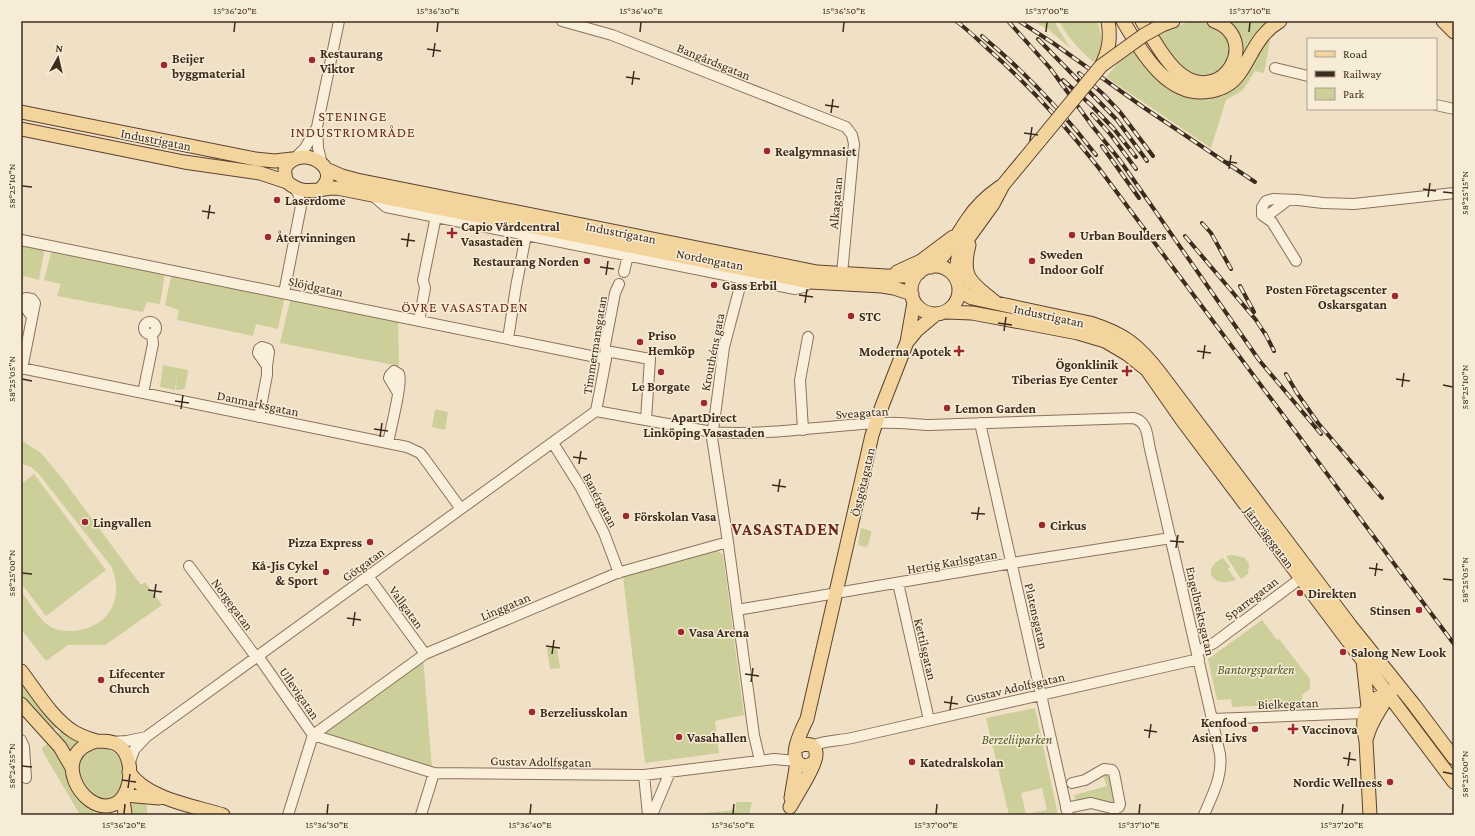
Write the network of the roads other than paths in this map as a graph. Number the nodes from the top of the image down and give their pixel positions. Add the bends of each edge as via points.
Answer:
1 (340, 21) edge
2 (562, 21) edge
3 (1108, 21) edge
4 (1123, 21) edge
5 (1142, 21) edge
6 (1214, 21) edge
7 (1280, 21) edge
8 (1443, 21) edge
9 (1162, 22) edge
10 (1454, 32) edge
11 (1104, 61) junction
12 (1275, 68) dead end
13 (1307, 76) edge
14 (1437, 105) edge
15 (1454, 109) edge
16 (21, 112) edge
17 (317, 127) junction
18 (21, 129) edge
19 (852, 135) joint
20 (294, 159) junction
21 (324, 166) junction
22 (290, 184) junction
23 (1003, 185) junction
24 (317, 190) junction
25 (1454, 193) edge
26 (372, 195) junction
27 (301, 206) junction
28 (436, 216) junction
29 (959, 231) junction
30 (973, 231) junction
31 (526, 235) junction
32 (21, 240) edge
33 (628, 255) junction
34 (1296, 261) dead end
35 (931, 267) junction
36 (624, 272) dead end
37 (919, 273) junction
38 (842, 274) junction
39 (886, 276) junction
40 (742, 278) junction
41 (957, 281) junction
42 (810, 282) junction
43 (619, 284) dead end
44 (284, 292) junction
45 (913, 298) junction
46 (998, 304) junction
47 (941, 313) junction
48 (32, 317) dead end
49 (419, 321) junction
50 (1058, 329) joint
51 (152, 334) dead end
52 (808, 337) dead end
53 (508, 339) junction
54 (907, 342) junction
55 (1140, 348) joint
56 (606, 355) junction
57 (266, 366) dead end
58 (22, 368) edge
59 (143, 393) junction
60 (398, 393) dead end
61 (596, 411) junction
62 (259, 416) junction
63 (1133, 418) joint
64 (646, 420) junction
65 (876, 423) junction
66 (980, 423) junction
67 (802, 430) junction
68 (712, 432) junction
69 (553, 442) junction
70 (388, 443) junction
71 (461, 509) junction
72 (1171, 538) junction
73 (728, 542) junction
74 (1012, 563) junction
75 (189, 566) dead end
76 (619, 573) junction
77 (368, 576) junction
78 (1301, 578) junction
79 (898, 583) junction
80 (836, 593) junction
81 (737, 610) junction
82 (425, 654) junction
83 (1198, 656) junction
84 (257, 657) junction
85 (1364, 661) junction
86 (21, 671) edge
87 (1398, 686) junction
88 (1042, 694) junction
89 (1388, 694) junction
90 (21, 704) edge
91 (1366, 710) junction
92 (807, 719) junction
93 (1212, 719) junction
94 (929, 720) junction
95 (313, 735) junction
96 (146, 737) junction
97 (21, 740) edge
98 (102, 741) junction
99 (1366, 741) junction
100 (813, 753) junction
101 (796, 756) junction
102 (1454, 758) edge
103 (760, 761) junction
104 (72, 766) junction
105 (130, 767) junction
106 (670, 772) junction
107 (434, 774) junction
108 (644, 775) junction
109 (26, 778) dead end
110 (1454, 782) edge
111 (1072, 783) dead end
112 (124, 796) junction
113 (167, 798) junction
114 (90, 801) junction
115 (789, 811) edge
116 (1067, 812) edge
117 (102, 815) edge
118 (124, 815) edge
119 (223, 815) edge
120 (288, 815) edge
121 (421, 815) edge
122 (648, 815) edge
123 (652, 815) edge
124 (1204, 815) edge
125 (1370, 815) edge

1 - 17 street
2 - 19 street, Bangårdsgatan via 612,35 666,56 846,127
3 - 11 main road via 1110,45
4 - 7 main road via 1143,54 1163,76 1181,87 1203,92 1217,90 1233,81 1262,35
5 - 6 main road via 1175,69 1190,80 1208,82 1229,72 1235,58 1233,37
8 - 10 main road
9 - 11 main road via 1127,36
11 - 23 main road, bridge
12 - 13 street
14 - 15 street
16 - 20 main road, Industrigatan via 255,158 275,161
17 - 20 street via 309,142
17 - 21 street via 318,148
18 - 22 main road, Industrigatan via 184,162 260,173
19 - 38 street, Alkagatan via 854,144
20 - 21 main road via 310,157
20 - 22 main road via 285,168 285,176
21 - 24 main road via 328,175 326,182
21 - 38 main road, Industrigatan via 342,176 357,180 817,272
22 - 24 main road via 305,191
22 - 27 street via 298,193
23 - 29 main road via 980,203
23 - 30 main road
24 - 26 main road, Industrigatan via 337,188
24 - 27 street
25 - 34 street via 1354,204 1288,200 1271,213 1262,215 1272,222
26 - 28 street, Nordengatan via 386,207
26 - 42 main road, Industrigatan
27 - 44 street
28 - 31 street, Nordengatan
28 - 49 street via 423,280 425,288
29 - 35 main road via 945,254
29 - 39 main road via 921,261
30 - 41 main road via 961,251
30 - 46 main road via 968,251 968,275 977,288
31 - 33 street, Nordengatan
31 - 53 street
32 - 44 street, Slöjdgatan
33 - 36 street
33 - 40 street, Nordengatan
35 - 37 main road
35 - 41 main road via 942,267 952,272
37 - 39 main road, Industrigatan
37 - 45 main road via 912,285
38 - 39 main road, Industrigatan
40 - 42 street, Nordengatan via 795,289
40 - 68 street, Krouthéns gata via 724,347
41 - 46 main road, Industrigatan via 968,296
41 - 47 main road via 956,304
42 - 45 main road, Industrigatan via 882,286 894,288
43 - 56 street, Timmermansgatan via 605,345
44 - 49 street, Slöjdgatan
45 - 47 main road via 917,306 925,312
45 - 54 main road, Östgötagatan
46 - 55 main road, Industrigatan via 1101,327 1123,336
47 - 50 main road, Industrigatan via 972,313
47 - 54 main road, Östgötagatan via 917,330
48 - 58 street
49 - 53 street, Slöjdgatan
50 - 78 main road, Järnvägsgatan via 1105,341 1147,370
51 - 59 street via 153,344
52 - 67 street via 800,380
53 - 56 street, Slöjdgatan
54 - 65 main road, Östgötagatan
55 - 87 main road, Järnvägsgatan
56 - 61 street, Timmermansgatan
56 - 64 street, Slöjdgatan via 650,359
57 - 62 street via 267,375
58 - 59 street, Danmarksgatan
59 - 62 street, Danmarksgatan
60 - 70 street
61 - 64 street, Sveagatan
61 - 69 street, Götgatan
62 - 70 street, Danmarksgatan
63 - 66 street, Sveagatan
63 - 72 street, Engelbrektsgatan via 1141,420 1144,426
64 - 68 street, Sveagatan
65 - 66 street, Sveagatan
65 - 67 street, Sveagatan
65 - 80 main road, Östgötagatan
66 - 74 street, Platensgatan
67 - 68 street, Sveagatan
68 - 73 street, Krouthéns gata
69 - 71 street, Götgatan
69 - 76 street, Banérgatan via 604,533
70 - 71 street, Danmarksgatan via 420,453
71 - 77 street, Götgatan
72 - 74 street, Hertig Karlsgatan
72 - 83 street, Engelbrektsgatan
73 - 76 street, Linggatan
73 - 81 street, Krouthéns gata
74 - 79 street, Hertig Karlsgatan
74 - 88 street, Platensgatan
75 - 84 street, Norgegatan
76 - 82 street, Linggatan
77 - 82 street, Vallgatan
77 - 84 street, Götgatan
78 - 83 street, Sparregatan
78 - 85 main road, Järnvägsgatan
79 - 80 street, Hertig Karlsgatan
79 - 94 street, Kettilsgatan
80 - 81 street, Hertig Karlsgatan
80 - 92 main road, Östgötagatan
81 - 103 street, Krouthéns gata via 754,735
82 - 95 street, Linggatan
83 - 88 street, Gustav Adolfsgatan
83 - 93 street, Engelbrektsgatan
84 - 95 street, Ullevigatan
84 - 96 street, Götgatan
85 - 89 main road, Järnvägsgatan
85 - 91 main road
86 - 98 main road via 64,724 76,733
87 - 89 main road
87 - 102 main road, Järnvägsgatan
88 - 94 street, Gustav Adolfsgatan
88 - 116 street, Platensgatan
89 - 91 main road via 1377,698
89 - 99 main road via 1372,722
89 - 110 main road, Järnvägsgatan
90 - 104 main road via 60,746
91 - 93 street, Bielkegatan
91 - 99 main road
92 - 100 main road, Östgötagatan
92 - 101 main road, Östgötagatan via 801,731
93 - 124 street, Engelbrektsgatan via 1221,771
94 - 100 street, Gustav Adolfsgatan via 837,742
95 - 107 street, Gustav Adolfsgatan
95 - 120 street, Ullevigatan
96 - 98 street, Götgatan via 127,741
96 - 105 street, Götgatan via 134,750
97 - 109 street via 24,747
98 - 104 main road via 83,748 75,756
98 - 105 main road via 114,743 121,748
99 - 125 main road
100 - 101 main road via 803,744
100 - 101 main road via 806,766
100 - 115 main road, Östgötagatan via 808,777
101 - 103 street, Gustav Adolfsgatan
101 - 115 main road, Östgötagatan
103 - 106 street, Gustav Adolfsgatan
104 - 114 main road via 72,774 77,784
105 - 112 main road
105 - 113 main road via 138,783
106 - 108 street, Gustav Adolfsgatan
106 - 123 street
107 - 108 street, Gustav Adolfsgatan
107 - 121 street
108 - 122 street
111 - 116 street via 1110,768 1114,773 1120,804 1116,808 1111,808 1091,804
112 - 113 main road
112 - 114 main road via 117,803 108,806
112 - 118 main road
113 - 119 main road
114 - 117 main road

